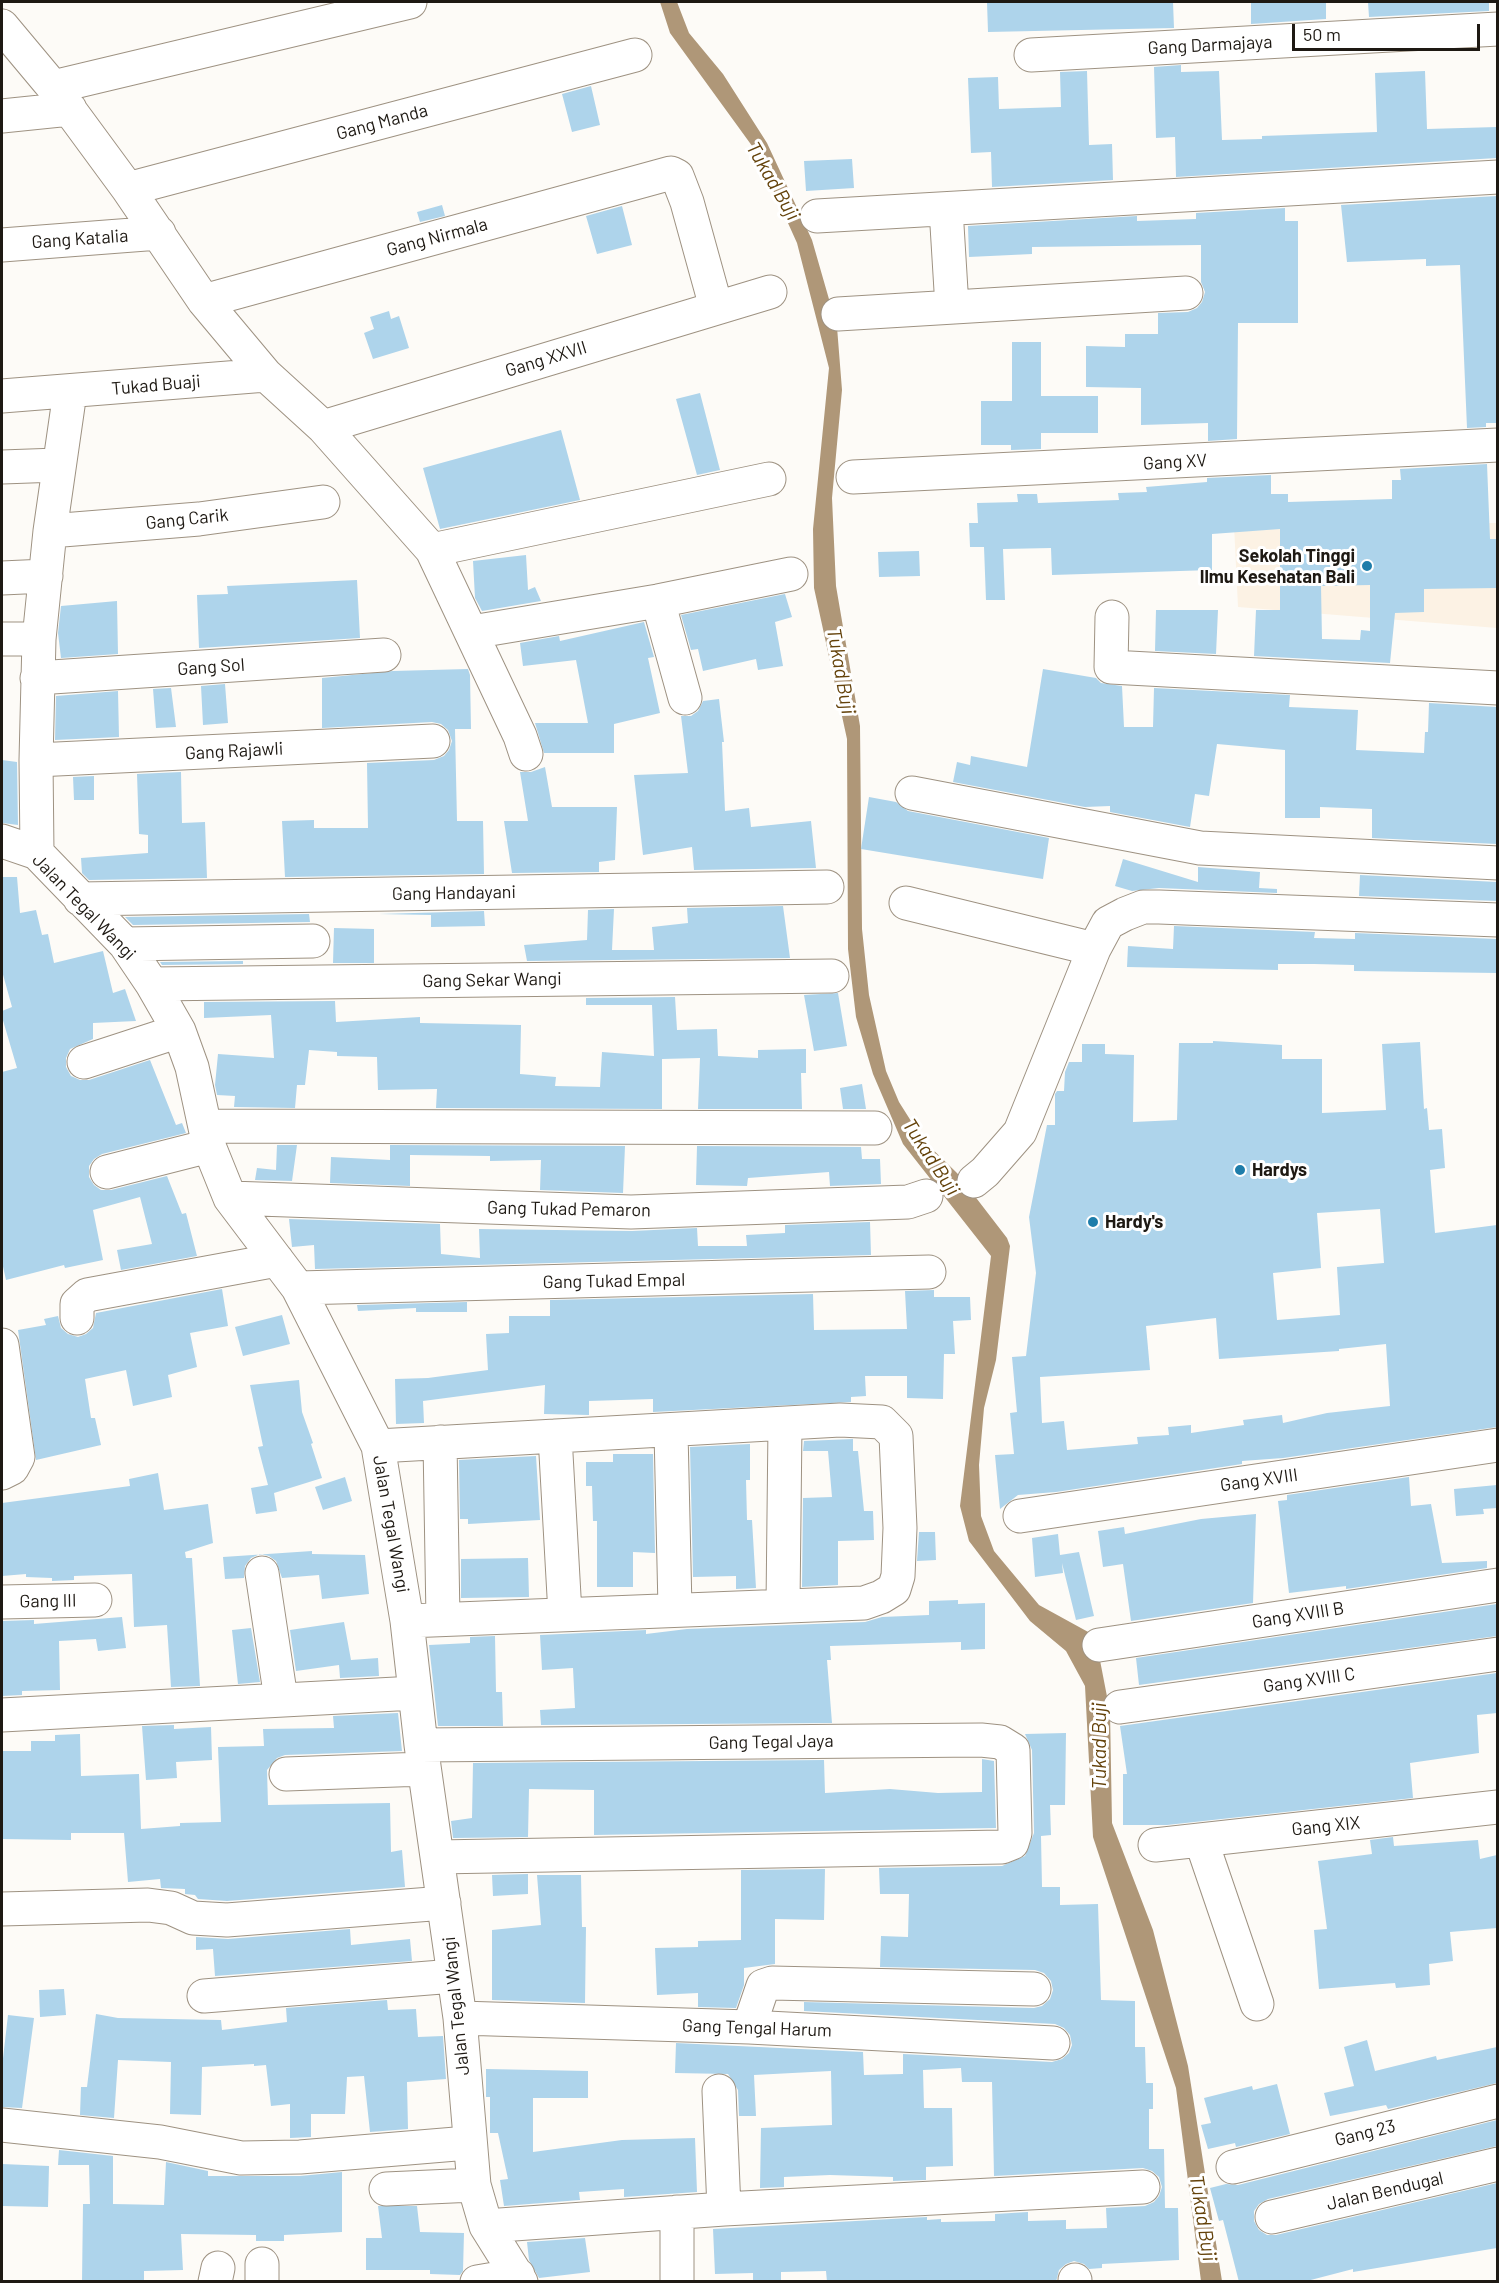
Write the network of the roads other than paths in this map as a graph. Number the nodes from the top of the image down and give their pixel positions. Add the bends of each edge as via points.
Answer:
1 (410, 2) edge
2 (2, 26) edge
3 (1497, 29) edge
4 (635, 55) dead end
5 (1031, 55) dead end
6 (61, 98) junction
7 (2, 116) edge
8 (1497, 177) edge
9 (128, 189) junction
10 (946, 209) junction
11 (817, 216) dead end
12 (159, 233) junction
13 (2, 245) edge
14 (770, 292) dead end
15 (1186, 293) dead end
16 (204, 301) junction
17 (716, 307) junction
18 (952, 308) junction
19 (838, 314) dead end
20 (266, 375) junction
21 (70, 392) junction
22 (2, 396) edge
23 (323, 427) junction
24 (1497, 446) edge
25 (58, 465) junction
26 (2, 467) edge
27 (853, 477) dead end
28 (769, 479) dead end
29 (323, 502) dead end
30 (50, 531) junction
31 (432, 550) junction
32 (791, 574) dead end
33 (46, 576) junction
34 (2, 578) edge
35 (658, 601) junction
36 (1112, 617) dead end
37 (472, 632) junction
38 (2, 639) edge
39 (39, 639) junction
40 (384, 655) dead end
41 (37, 678) junction
42 (1497, 688) edge
43 (685, 698) dead end
44 (433, 741) dead end
45 (526, 754) dead end
46 (36, 760) junction
47 (912, 793) dead end
48 (2, 841) edge
49 (37, 853) junction
50 (1497, 863) edge
51 (827, 887) dead end
52 (80, 900) junction
53 (906, 903) dead end
54 (1497, 920) edge
55 (313, 941) dead end
56 (124, 944) junction
57 (1094, 949) junction
58 (832, 976) dead end
59 (152, 984) junction
60 (180, 1031) junction
61 (84, 1062) dead end
62 (875, 1128) dead end
63 (207, 1136) junction
64 (107, 1172) dead end
65 (974, 1181) dead end
66 (230, 1198) junction
67 (917, 1199) dead end
68 (278, 1260) junction
69 (929, 1272) dead end
70 (298, 1287) junction
71 (77, 1318) dead end
72 (2, 1345) edge
73 (785, 1425) junction
74 (671, 1431) junction
75 (555, 1436) junction
76 (440, 1442) junction
77 (1497, 1445) edge
78 (378, 1446) junction
79 (9, 1468) edge
80 (1020, 1516) dead end
81 (262, 1572) dead end
82 (1497, 1585) edge
83 (95, 1600) dead end
84 (2, 1602) edge
85 (783, 1605) junction
86 (675, 1609) junction
87 (565, 1614) junction
88 (443, 1619) junction
89 (407, 1621) junction
90 (1099, 1645) dead end
91 (1497, 1654) edge
92 (415, 1693) junction
93 (281, 1699) junction
94 (1120, 1707) dead end
95 (2, 1714) edge
96 (423, 1757) junction
97 (286, 1774) dead end
98 (1497, 1807) edge
99 (1201, 1840) junction
100 (1155, 1845) dead end
101 (437, 1857) junction
102 (444, 1903) junction
103 (2, 1910) edge
104 (454, 1976) junction
105 (1034, 1989) dead end
106 (204, 1996) dead end
107 (1257, 2004) dead end
108 (460, 2018) junction
109 (749, 2027) junction
110 (1053, 2043) dead end
111 (719, 2091) dead end
112 (1497, 2101) edge
113 (2, 2125) edge
114 (468, 2143) junction
115 (1497, 2164) edge
116 (1233, 2168) dead end
117 (474, 2185) junction
118 (1143, 2187) dead end
119 (386, 2189) dead end
120 (724, 2209) junction
121 (677, 2212) junction
122 (1272, 2217) dead end
123 (486, 2226) junction
124 (520, 2278) edge
125 (477, 2282) edge
126 (677, 2282) edge

1 - 6 street
2 - 6 street
3 - 5 street, Gang Darmajaya
4 - 9 street, Gang Manda
6 - 7 street
6 - 9 street
8 - 10 street
9 - 12 street
10 - 11 street
10 - 18 street
12 - 13 street, Gang Katalia
12 - 16 street
14 - 17 street, Gang XXVII
15 - 18 street
16 - 17 street, Gang Nirmala via 671,173 677,176 687,202
16 - 20 street
17 - 23 street, Gang XXVII
18 - 19 street
20 - 21 street, Tukad Buaji
20 - 23 street
21 - 22 street, Tukad Buaji
21 - 25 street
23 - 31 street
24 - 27 street, Gang XV
25 - 26 street
25 - 30 street
28 - 31 street
29 - 30 street, Gang Carik via 198,519
30 - 33 street
31 - 37 street
32 - 35 street
33 - 34 street
33 - 39 street
35 - 37 street
35 - 43 street
36 - 42 street via 1111,667
37 - 45 street
38 - 39 street
39 - 41 street
40 - 41 street, Gang Sol
41 - 46 street
44 - 46 street, Gang Rajawli
46 - 49 street
47 - 50 street via 1200,848
48 - 49 street, Jalan Tegal Wangi
49 - 52 street, Jalan Tegal Wangi
51 - 52 street, Gang Handayani
52 - 56 street, Jalan Tegal Wangi
53 - 57 street
54 - 57 street via 1143,907 1108,923
55 - 56 street
56 - 59 street, Jalan Tegal Wangi
57 - 65 street via 1020,1132
58 - 59 street, Gang Sekar Wangi
59 - 60 street, Jalan Tegal Wangi
60 - 61 street
60 - 63 street, Jalan Tegal Wangi
62 - 63 street
63 - 64 street
63 - 66 street, Jalan Tegal Wangi
66 - 67 street, Gang Tukad Pemaron via 631,1212
66 - 68 street, Jalan Tegal Wangi
68 - 70 street, Jalan Tegal Wangi
68 - 71 street via 87,1295 77,1304
69 - 70 street, Gang Tukad Empal
70 - 78 street, Jalan Tegal Wangi
72 - 79 street via 16,1428
73 - 74 street
73 - 85 street
73 - 85 street via 864,1420 882,1422 891,1429 898,1453 900,1528 898,1576 894,1589 881,1598 864,1603
74 - 75 street
74 - 86 street
75 - 76 street
75 - 87 street
76 - 78 street
76 - 88 street
77 - 80 street, Gang XVIII
78 - 89 street, Jalan Tegal Wangi
81 - 93 street
82 - 90 street, Gang XVIII B
83 - 84 street, Gang III
85 - 86 street
86 - 87 street
87 - 88 street
88 - 89 street
89 - 92 street, Jalan Tegal Wangi
91 - 94 street, Gang XVIII C
92 - 93 street
92 - 96 street, Jalan Tegal Wangi
93 - 95 street
96 - 97 street
96 - 101 street, Jalan Tegal Wangi
96 - 101 street, Gang Tegal Jaya via 1000,1742 1013,1750 1016,1826 1012,1843 1002,1847
98 - 99 street, Gang XIX
99 - 100 street, Gang XIX
99 - 107 street
101 - 102 street, Jalan Tegal Wangi
102 - 103 street via 227,1920 193,1918 171,1908 148,1905
102 - 104 street, Jalan Tegal Wangi
104 - 106 street
104 - 108 street, Jalan Tegal Wangi
105 - 109 street via 772,1983 763,1986
108 - 109 street, Gang Tengal Harum
108 - 114 street, Jalan Tegal Wangi
109 - 110 street, Gang Tengal Harum
111 - 120 street
112 - 116 street, Gang 23
113 - 114 street via 160,2142 241,2158
114 - 117 street, Jalan Tegal Wangi
115 - 122 street, Jalan Bendugal
117 - 119 street
117 - 123 street, Jalan Tegal Wangi
118 - 120 street
120 - 121 street
121 - 123 street
121 - 126 street
123 - 124 street, Jalan Tegal Wangi
124 - 125 street

